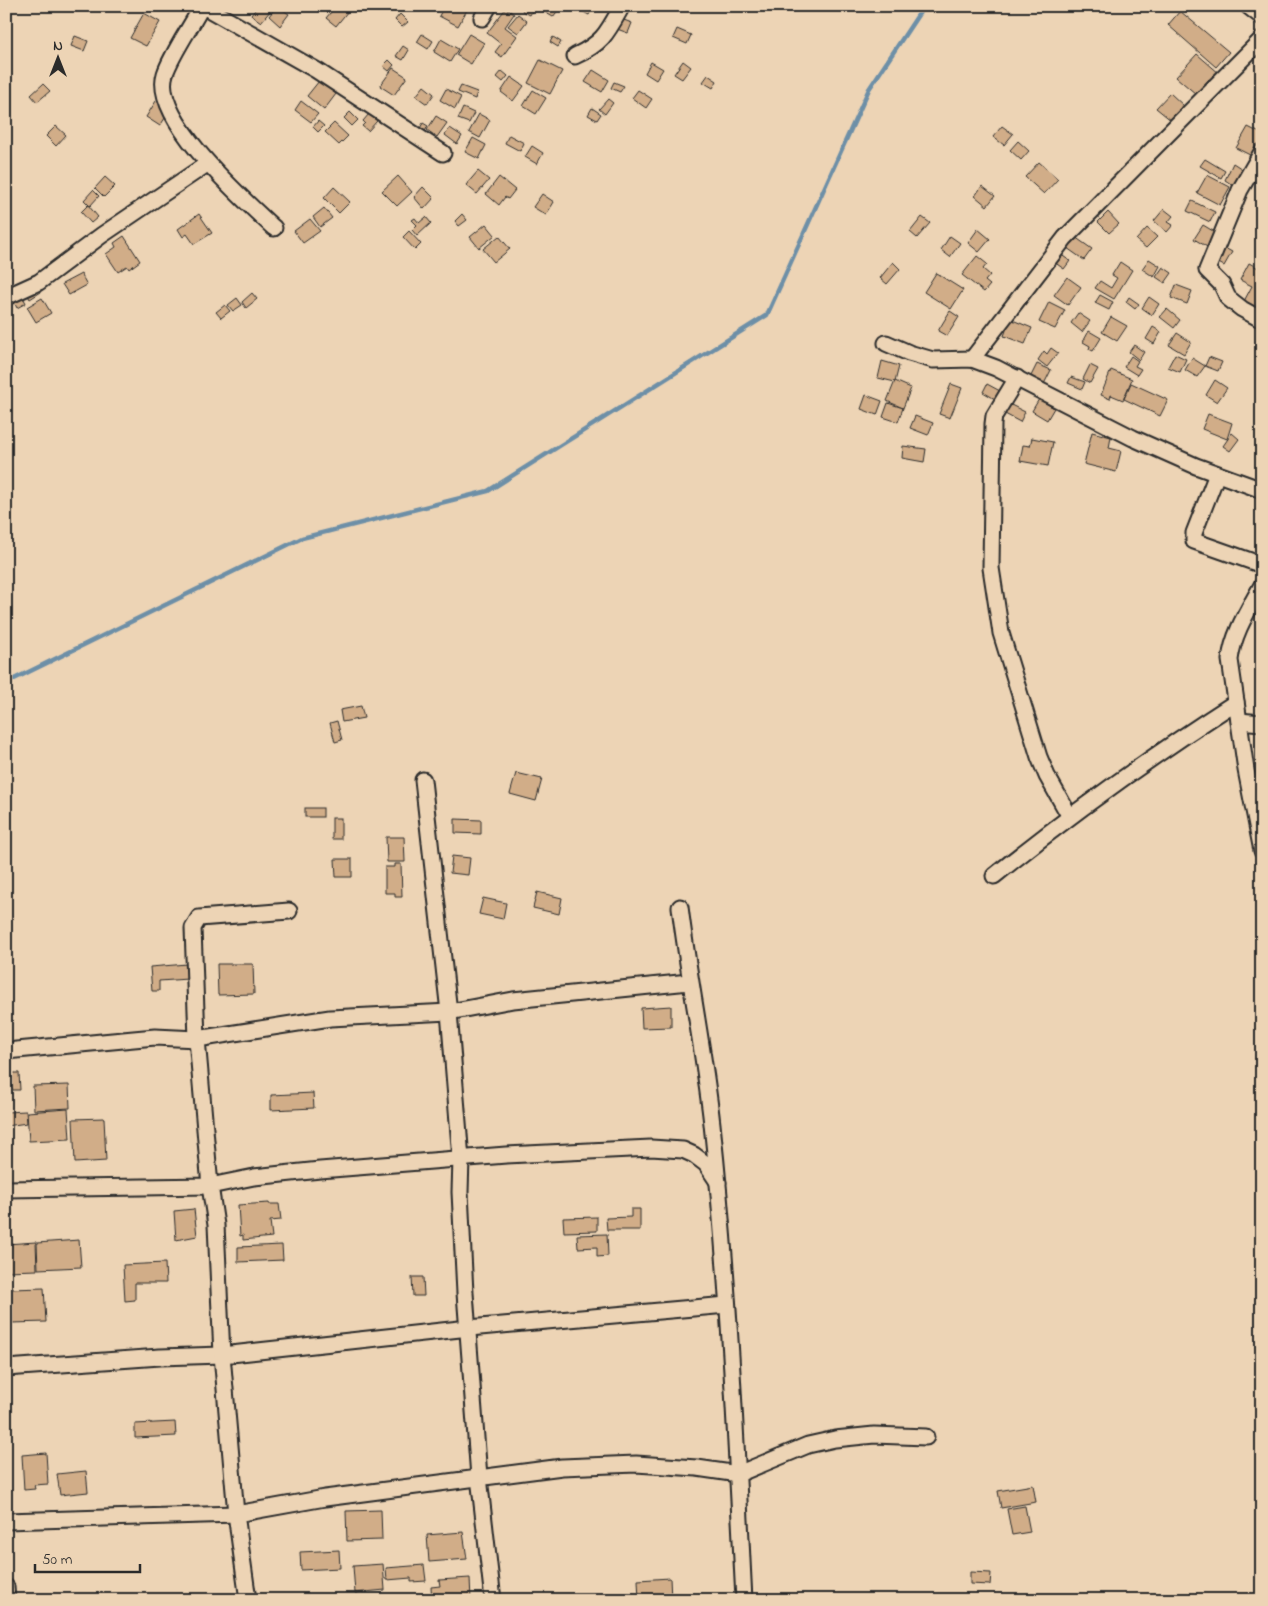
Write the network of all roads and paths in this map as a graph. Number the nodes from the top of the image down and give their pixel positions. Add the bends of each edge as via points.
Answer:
1 (203, 6) edge
2 (622, 6) edge
3 (1248, 6) edge
4 (1262, 17) edge
5 (1262, 39) edge
6 (574, 56) dead end
7 (1262, 152) edge
8 (443, 153) dead end
9 (207, 164) junction
10 (274, 228) dead end
11 (6, 298) edge
12 (1262, 320) edge
13 (886, 343) dead end
14 (972, 359) junction
15 (1017, 378) junction
16 (1217, 474) junction
17 (1262, 490) edge
18 (1262, 565) edge
19 (1262, 585) edge
20 (1236, 702) junction
21 (1240, 721) junction
22 (1262, 723) edge
23 (423, 780) dead end
24 (1070, 815) junction
25 (1262, 850) edge
26 (994, 876) dead end
27 (680, 907) dead end
28 (289, 911) dead end
29 (689, 982) junction
30 (449, 1012) junction
31 (196, 1039) junction
32 (6, 1051) edge
33 (461, 1159) junction
34 (718, 1182) junction
35 (210, 1186) junction
36 (6, 1189) edge
37 (727, 1305) junction
38 (469, 1328) junction
39 (222, 1355) junction
40 (6, 1368) edge
41 (926, 1437) dead end
42 (738, 1474) junction
43 (479, 1477) junction
44 (236, 1514) junction
45 (6, 1521) edge
46 (6, 1587) edge
47 (7, 1600) edge
48 (248, 1600) edge
49 (493, 1600) edge
50 (744, 1600) edge

1 - 8 street via 316,70
1 - 9 street via 165,74 163,91 168,106
2 - 6 street via 607,35 595,46
3 - 4 street
5 - 14 street via 1065,238
7 - 12 street via 1240,190 1208,270 1222,285 1228,298
9 - 10 street
9 - 11 street via 39,282
13 - 14 street via 933,360
14 - 15 street
15 - 16 street via 1133,438
15 - 24 street via 994,416 991,568 1001,632 1031,737 1047,776
16 - 17 street
16 - 18 street via 1194,541
19 - 20 street via 1232,647 1230,660
20 - 21 street
20 - 24 street via 1165,747
21 - 22 street
21 - 25 street
23 - 30 street
24 - 26 street
27 - 29 street
28 - 31 street via 200,918 193,928
29 - 30 street via 512,1000
29 - 34 street via 703,1052
30 - 31 street via 330,1018
30 - 33 street
31 - 32 street via 155,1037
31 - 35 street
33 - 34 street via 671,1148 694,1155 706,1164
33 - 35 street via 254,1177
33 - 38 street via 460,1192
34 - 37 street
35 - 36 street
35 - 39 street via 216,1225
37 - 38 street
37 - 42 street
38 - 39 street
38 - 43 street
39 - 40 street
39 - 44 street
41 - 42 street via 874,1435 835,1439 808,1445
42 - 43 street via 636,1464 562,1467
42 - 50 street
43 - 44 street
43 - 49 street
44 - 45 street
44 - 48 street
46 - 47 street

